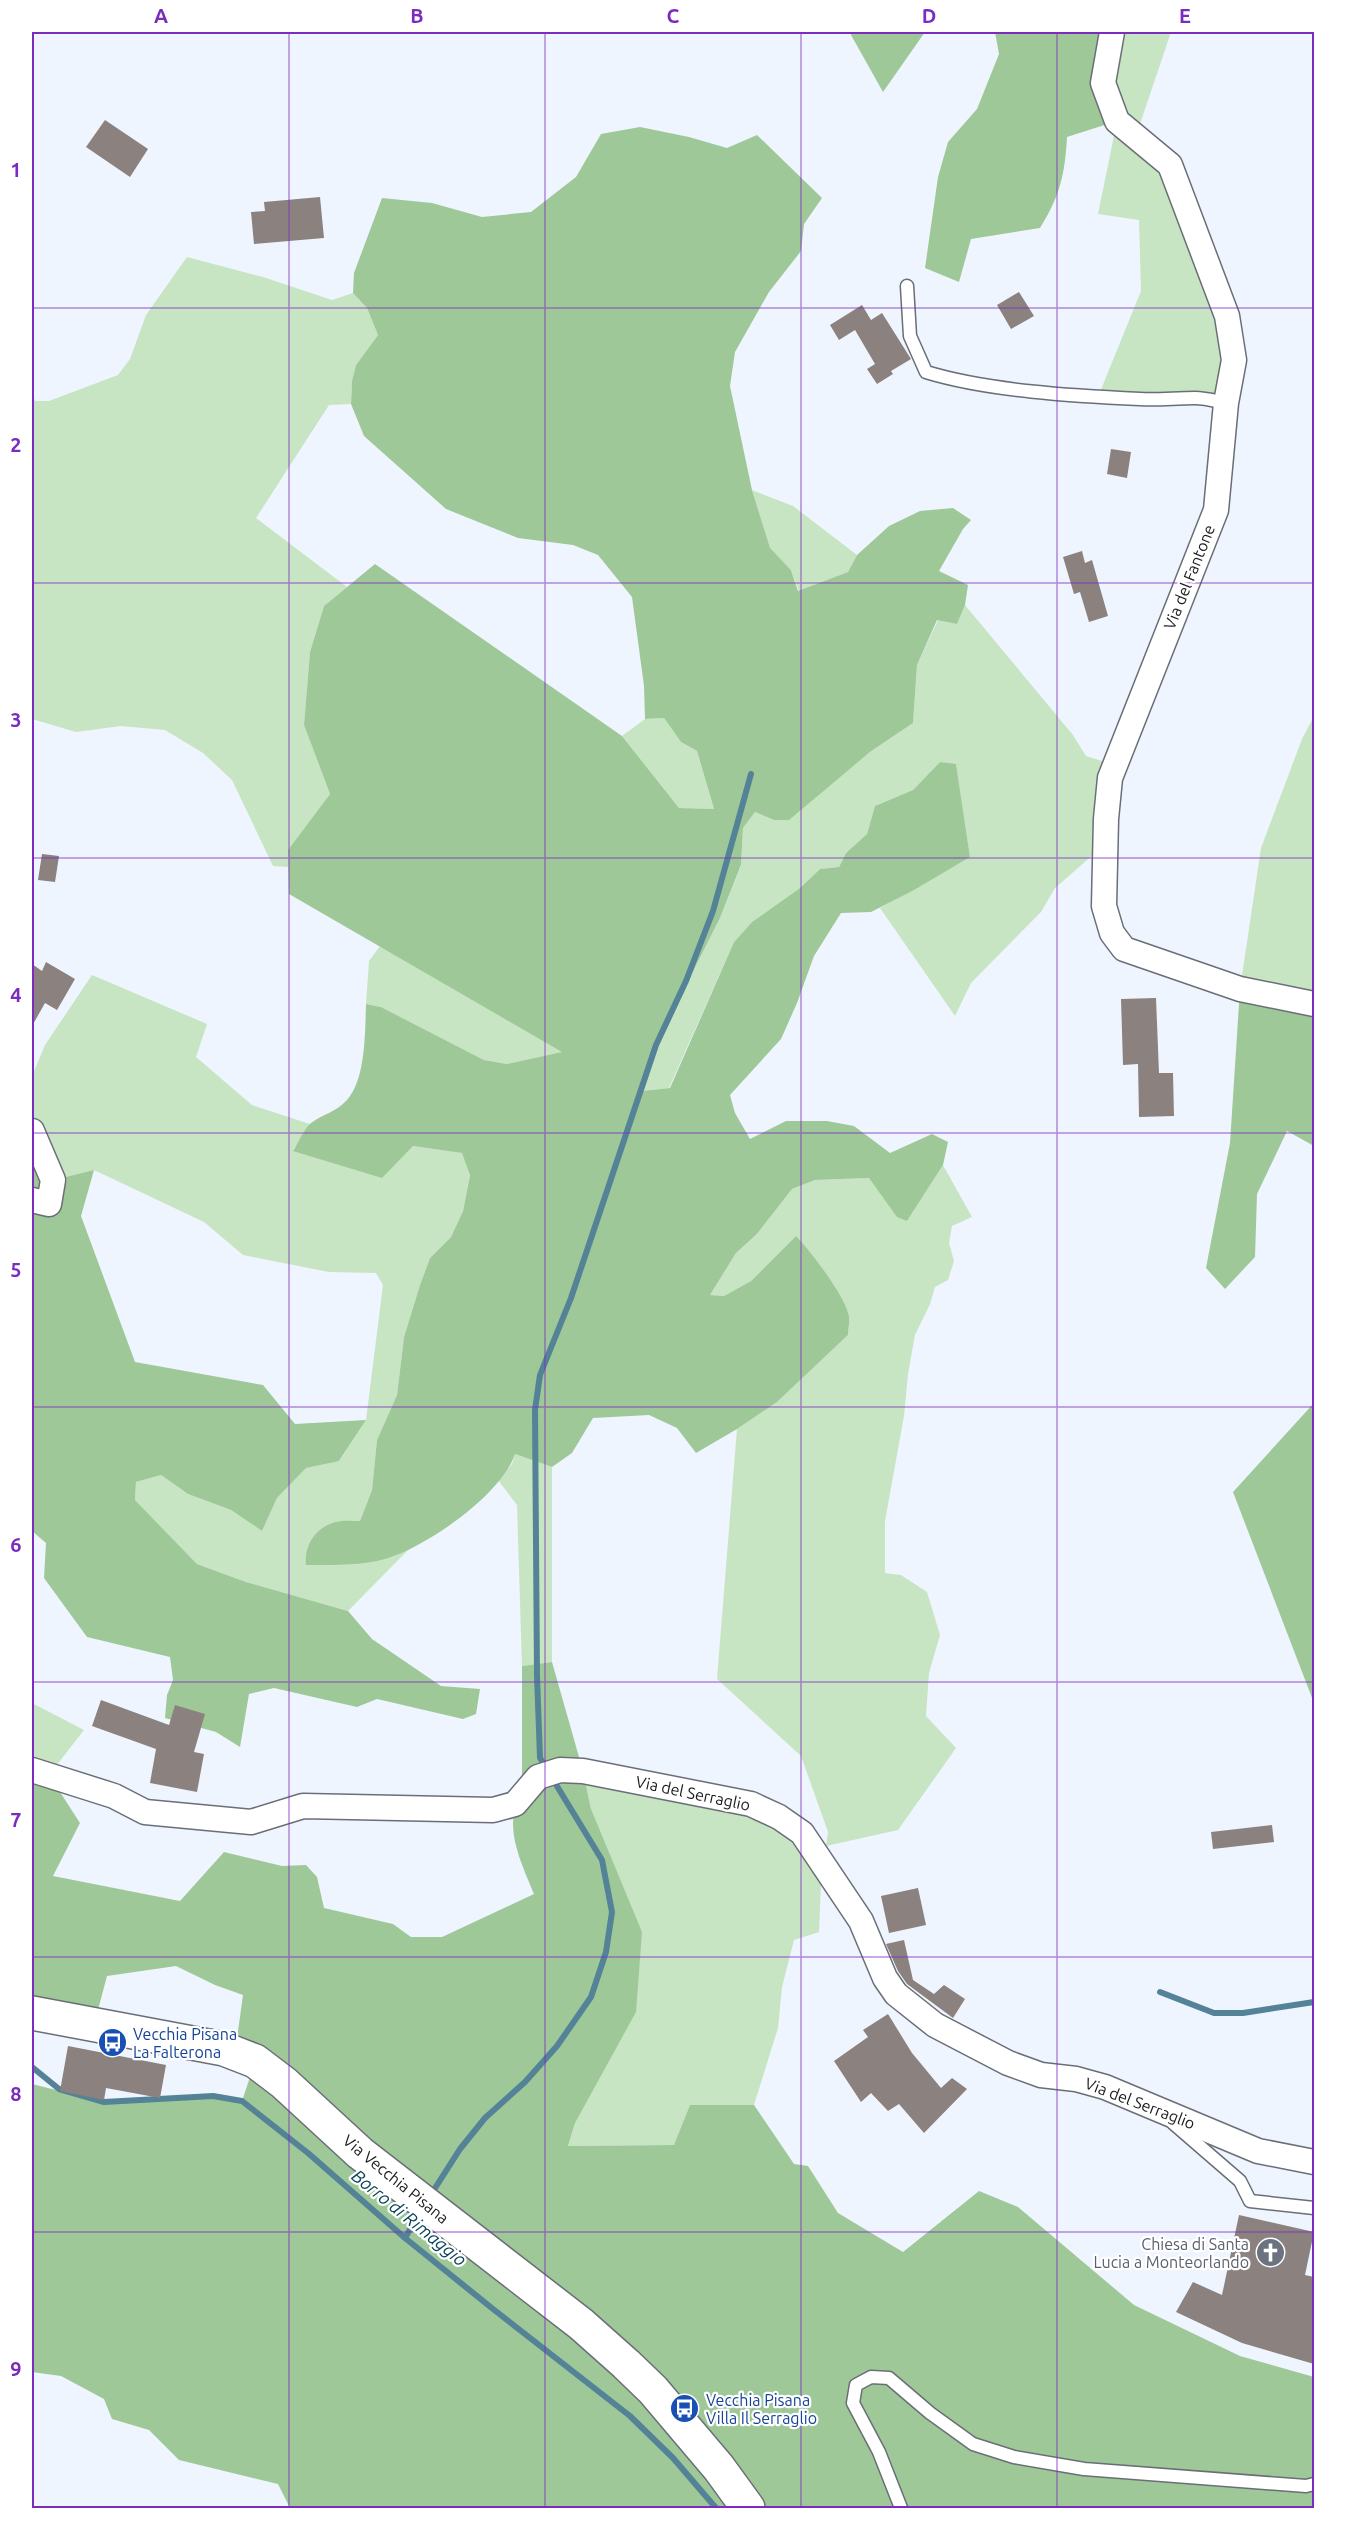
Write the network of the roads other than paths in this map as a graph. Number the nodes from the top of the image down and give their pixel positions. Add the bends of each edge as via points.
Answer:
1 (1112, 32) edge
2 (907, 286) dead end
3 (1226, 404) junction
4 (1314, 1004) edge
5 (32, 1131) edge
6 (32, 1200) edge
7 (32, 1770) edge
8 (32, 2013) edge
9 (1154, 2103) junction
10 (1314, 2162) edge
11 (1314, 2208) edge
12 (1314, 2484) edge
13 (748, 2508) edge
14 (901, 2508) edge

1 - 3 street, Via del Fantone via 1103,83 1117,121 1170,165 1227,316 1234,360
2 - 3 lane via 910,336 926,372 1023,389 1109,398 1197,398
3 - 4 street, Via del Fantone via 1216,510 1110,778 1104,906 1112,933 1124,949 1239,989
5 - 6 street via 53,1180 48,1204
7 - 9 street, Via del Serraglio via 114,1796 145,1812 251,1822 303,1806 493,1810 515,1804 549,1774 583,1771 752,1804 802,1833 861,1921 885,1978 896,1994 935,2025 1008,2063 1041,2075 1105,2086
8 - 13 main road, Via Vecchia Pisana via 224,2049 255,2061 360,2153 626,2364 653,2390
9 - 10 street, Via del Serraglio via 1258,2151
9 - 11 lane via 1240,2181 1250,2201
12 - 14 lane via 1084,2469 1014,2457 973,2444 889,2378 871,2377 856,2385 853,2403 879,2452

